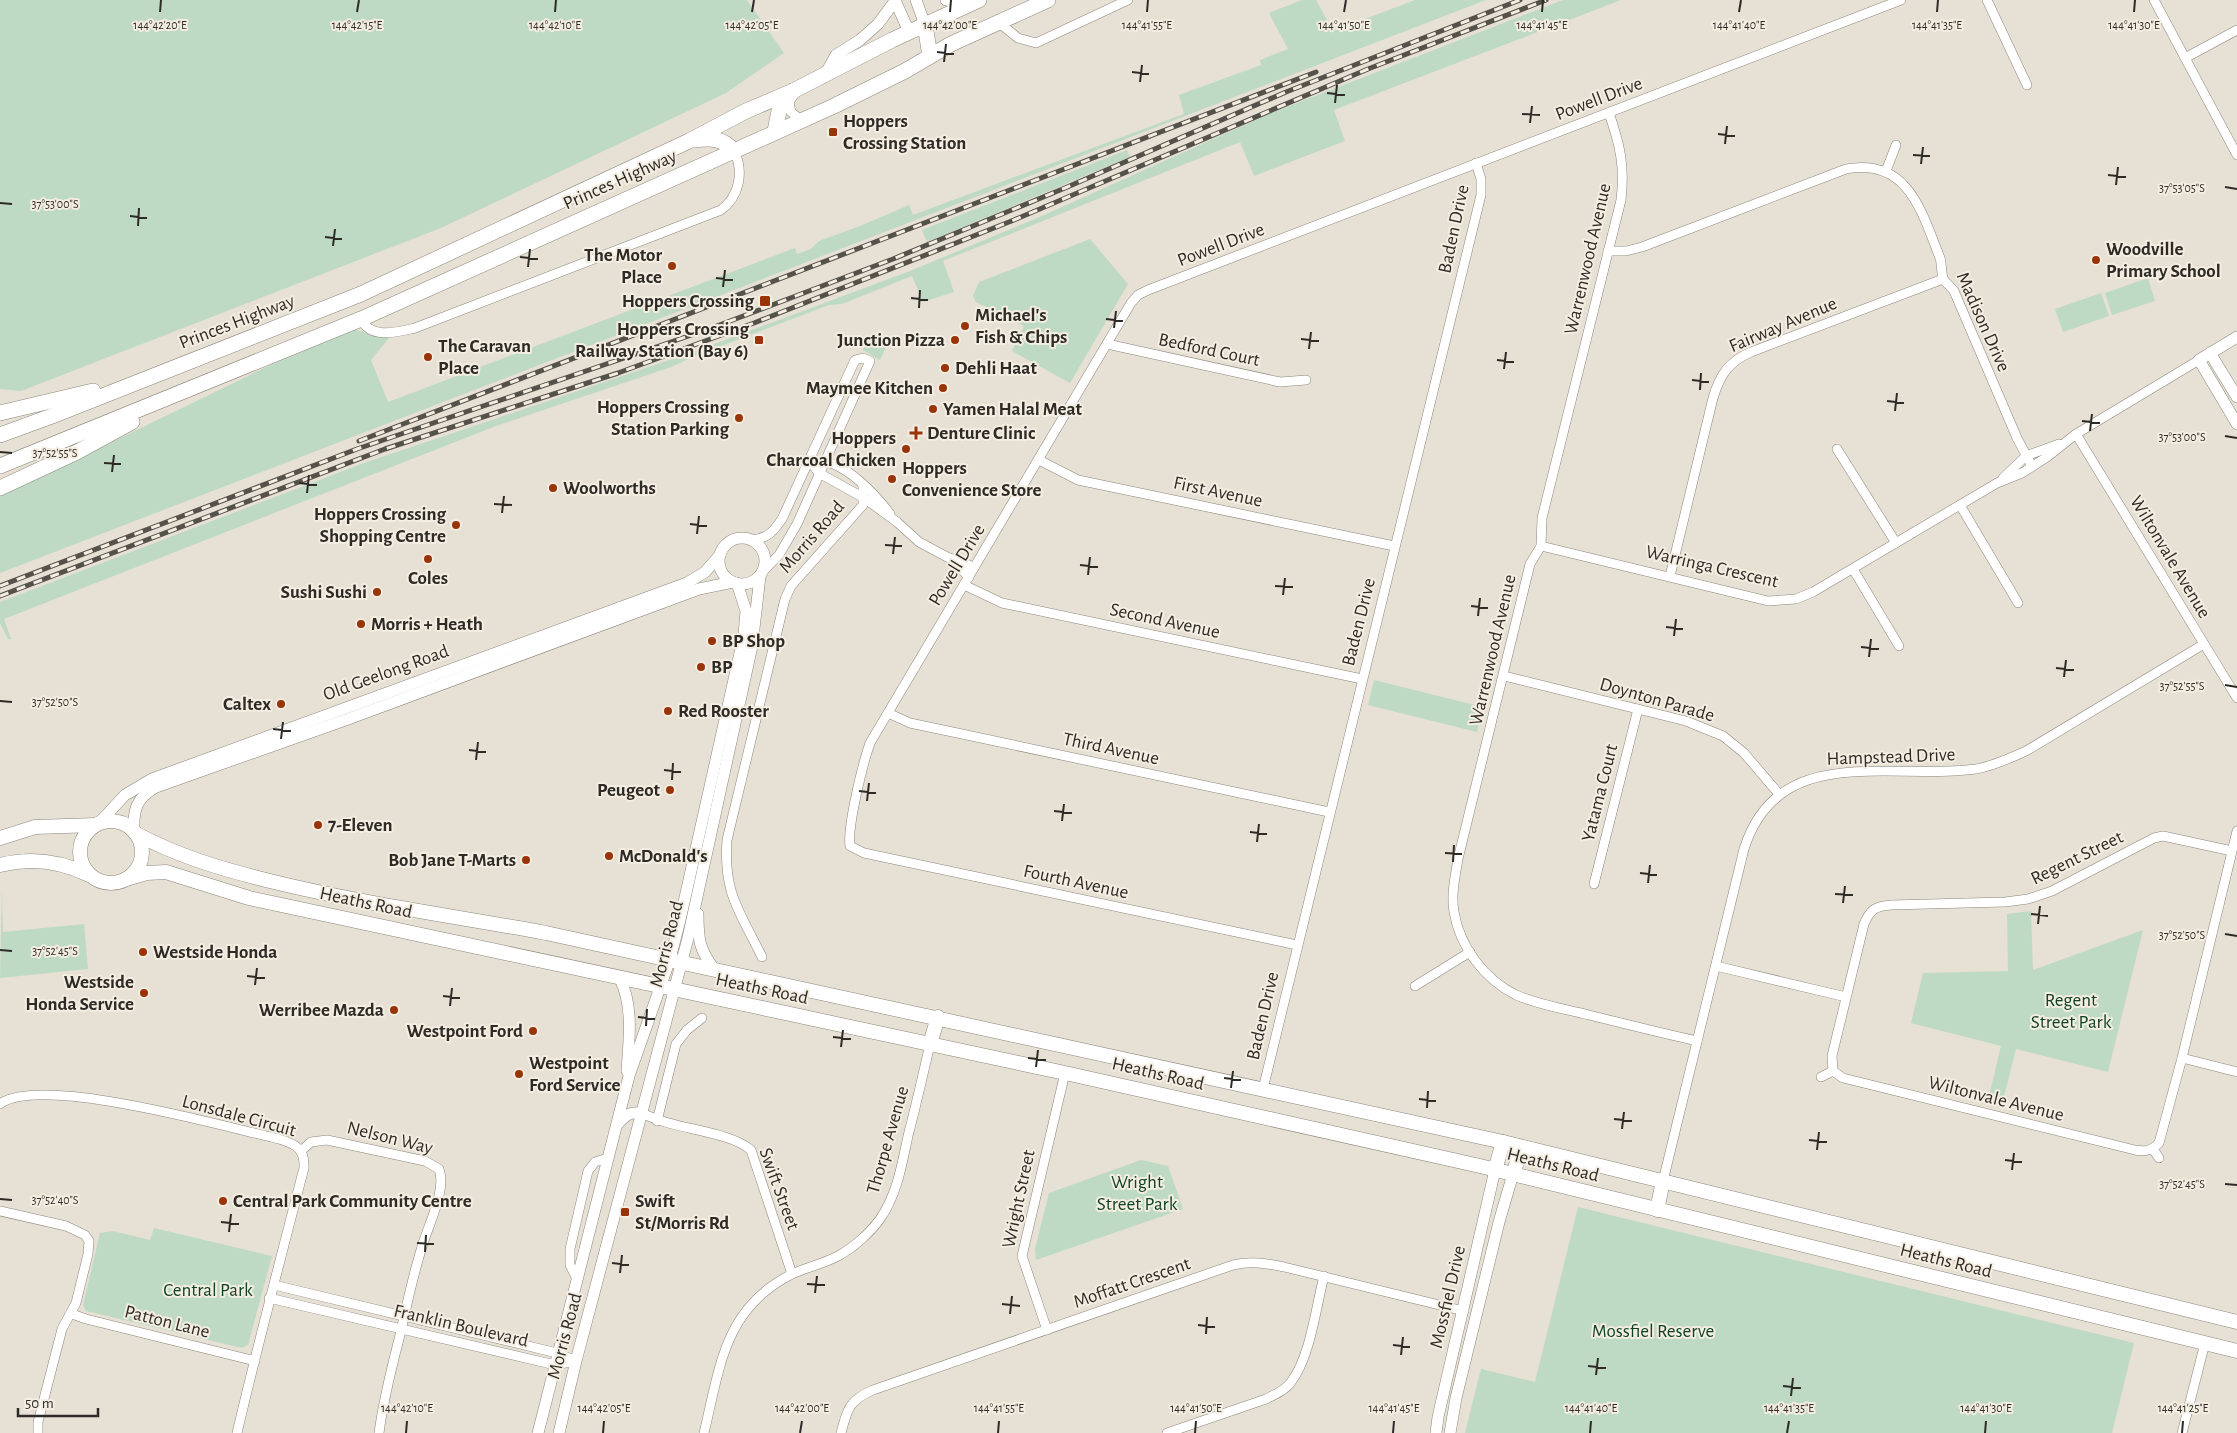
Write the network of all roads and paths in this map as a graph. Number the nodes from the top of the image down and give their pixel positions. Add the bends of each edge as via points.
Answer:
1 (895, 0) edge
2 (916, 0) edge
3 (946, 0) edge
4 (1048, 0) edge
5 (1128, 0) edge
6 (1901, 0) edge
7 (1987, 0) edge
8 (2154, 0) edge
9 (973, 3) edge
10 (998, 22) junction
11 (925, 25) junction
12 (2237, 30) edge
13 (909, 32) junction
14 (930, 56) junction
15 (2185, 58) junction
16 (824, 76) junction
17 (2027, 85) dead end
18 (791, 95) junction
19 (1609, 113) junction
20 (801, 120) junction
21 (775, 132) junction
22 (689, 140) junction
23 (1896, 145) dead end
24 (734, 151) junction
25 (2237, 156) edge
26 (1476, 163) junction
27 (1886, 171) junction
28 (1608, 251) junction
29 (1943, 279) junction
30 (360, 294) junction
31 (361, 320) junction
32 (2237, 337) edge
33 (1107, 344) junction
34 (2210, 353) junction
35 (2198, 360) junction
36 (160, 373) junction
37 (1306, 380) dead end
38 (202, 385) junction
39 (2237, 397) edge
40 (0, 413) edge
41 (2237, 424) edge
42 (2076, 434) junction
43 (0, 435) edge
44 (2064, 442) junction
45 (1837, 449) dead end
46 (2026, 456) junction
47 (809, 460) junction
48 (1039, 460) junction
49 (824, 461) junction
50 (0, 466) edge
51 (2032, 466) junction
52 (847, 472) junction
53 (820, 473) junction
54 (864, 484) junction
55 (1997, 484) junction
56 (0, 488) edge
57 (849, 488) junction
58 (864, 498) junction
59 (1960, 505) junction
60 (897, 522) junction
61 (752, 540) junction
62 (1896, 543) junction
63 (1394, 546) junction
64 (1541, 546) junction
65 (720, 555) junction
66 (949, 558) junction
67 (974, 568) junction
68 (1853, 569) junction
69 (762, 573) junction
70 (1670, 576) junction
71 (969, 577) junction
72 (735, 583) junction
73 (964, 585) junction
74 (2018, 603) dead end
75 (555, 637) junction
76 (2204, 644) junction
77 (1899, 646) dead end
78 (1504, 676) junction
79 (1362, 679) junction
80 (2233, 682) edge
81 (2237, 698) edge
82 (1638, 709) junction
83 (888, 712) junction
84 (217, 759) junction
85 (1779, 794) junction
86 (1329, 812) junction
87 (97, 824) junction
88 (2237, 831) edge
89 (135, 832) junction
90 (0, 838) edge
91 (850, 846) joint
92 (2232, 851) junction
93 (0, 864) edge
94 (91, 876) junction
95 (126, 879) junction
96 (1594, 884) dead end
97 (698, 895) junction
98 (1297, 945) junction
99 (1470, 952) junction
100 (762, 957) dead end
101 (676, 961) junction
102 (1716, 966) junction
103 (714, 969) junction
104 (619, 977) junction
105 (1415, 986) dead end
106 (667, 988) junction
107 (1846, 997) junction
108 (938, 1017) junction
109 (702, 1018) dead end
110 (1697, 1041) junction
111 (930, 1044) junction
112 (2182, 1058) junction
113 (1833, 1071) junction
114 (2237, 1072) edge
115 (1065, 1073) junction
116 (1822, 1077) dead end
117 (626, 1088) junction
118 (1263, 1089) junction
119 (0, 1104) edge
120 (642, 1113) junction
121 (657, 1121) junction
122 (616, 1127) junction
123 (636, 1139) junction
124 (1503, 1142) junction
125 (1522, 1146) junction
126 (2153, 1149) junction
127 (302, 1150) junction
128 (2159, 1158) dead end
129 (1495, 1170) junction
130 (1513, 1174) junction
131 (1663, 1181) junction
132 (1657, 1210) junction
133 (0, 1211) edge
134 (792, 1274) junction
135 (1324, 1276) junction
136 (274, 1285) junction
137 (269, 1298) junction
138 (357, 1305) junction
139 (1464, 1311) junction
140 (72, 1314) junction
141 (1477, 1314) junction
142 (404, 1317) junction
143 (354, 1318) junction
144 (2237, 1322) edge
145 (401, 1329) junction
146 (1046, 1330) junction
147 (481, 1335) junction
148 (2205, 1344) junction
149 (478, 1347) junction
150 (2237, 1351) edge
151 (558, 1353) junction
152 (255, 1360) junction
153 (576, 1362) junction
154 (555, 1365) junction
155 (38, 1433) edge
156 (237, 1433) edge
157 (379, 1433) edge
158 (538, 1433) edge
159 (559, 1433) edge
160 (704, 1433) edge
161 (841, 1433) edge
162 (1167, 1433) edge
163 (1436, 1433) edge
164 (1450, 1433) edge
165 (2182, 1433) edge

1 - 13 street
1 - 16 street via 878,24 836,55
2 - 11 street
3 - 9 street
4 - 10 highway, Princes Highway
5 - 10 street via 1036,43 1018,38
6 - 19 street, Powell Drive
7 - 17 street
8 - 15 street
9 - 11 highway, Princes Highway
10 - 14 highway, Princes Highway
11 - 13 highway, Princes Highway
11 - 14 highway
12 - 15 street
13 - 14 highway
13 - 16 highway, Princes Highway
14 - 20 highway, Princes Highway
15 - 25 street
16 - 18 highway, Princes Highway
18 - 20 street via 791,112
18 - 21 highway via 779,111
18 - 22 highway, Princes Highway via 746,111
19 - 26 street, Powell Drive
19 - 28 street, Warrenwood Avenue via 1622,158 1624,179
20 - 21 highway, Princes Highway
21 - 24 highway, Princes Highway
22 - 24 highway via 721,140
22 - 30 highway, Princes Highway
23 - 27 street
24 - 31 highway, Princes Highway
24 - 31 street via 740,162 737,191 729,205 721,210 415,328 375,332
26 - 33 street, Powell Drive via 1138,295
26 - 63 street, Baden Drive via 1481,195
27 - 28 street, Madison Drive via 1861,166 1846,169 1642,247
27 - 29 street, Madison Drive via 1899,178 1917,205 1941,260
28 - 64 street, Warrenwood Avenue via 1542,518
29 - 46 street, Madison Drive via 1954,291
29 - 70 street, Fairway Avenue via 1751,352 1728,366 1719,378 1713,398
30 - 31 highway
30 - 36 highway, Princes Highway
31 - 38 highway, Princes Highway
32 - 34 street, Warringa Crescent
33 - 37 street, Bedford Court via 1280,382
33 - 48 street, Powell Drive
34 - 35 street, Warringa Crescent
34 - 39 street
35 - 41 street
35 - 42 street, Warringa Crescent
36 - 40 highway
36 - 43 highway
38 - 50 highway
38 - 56 highway via 77,452
42 - 44 street, Warringa Crescent
42 - 76 street, Wiltonvale Avenue
44 - 46 street, Warringa Crescent
44 - 51 street, Warringa Crescent via 2051,455
45 - 62 street
46 - 51 street, Madison Drive
46 - 55 street, Warringa Crescent
47 - 49 street
47 - 49 street via 851,366 855,360 863,358 870,361
47 - 53 street
47 - 61 street via 773,533
48 - 63 street, First Avenue via 1078,480
48 - 67 street, Powell Drive
49 - 52 street
49 - 53 street
51 - 55 street, Warringa Crescent
52 - 54 street
52 - 57 street
53 - 57 street
53 - 69 street via 788,540
54 - 57 street
54 - 58 street, Morris Road
54 - 60 street
55 - 59 street, Warringa Crescent
57 - 58 street
58 - 60 street
58 - 100 street, Morris Road via 858,512 791,586 785,599 730,823 726,877 736,911
59 - 62 street, Warringa Crescent
59 - 74 street
60 - 66 street via 919,542
61 - 65 street via 739,538 732,541
61 - 69 street via 764,553 766,562
62 - 68 street, Warringa Crescent
63 - 79 street, Baden Drive
64 - 70 street, Warringa Crescent
64 - 78 street, Warrenwood Avenue via 1530,564
65 - 72 street via 722,571
65 - 75 street, Old Geelong Road via 705,572 687,583
66 - 67 street
66 - 71 street
67 - 71 street, Powell Drive
68 - 70 street, Warringa Crescent via 1814,592 1783,601 1768,601
68 - 77 street
69 - 72 street via 754,582
69 - 97 street, Morris Road via 752,646
71 - 73 street, Powell Drive
72 - 75 street, Old Geelong Road via 699,589
72 - 101 street, Morris Road via 746,611 744,635 693,867
73 - 79 street, Second Avenue via 1002,604
73 - 83 street, Powell Drive
75 - 84 street, Old Geelong Road
76 - 80 street, Wiltonvale Avenue
76 - 85 street, Hampstead Drive via 2002,762 1955,771 1836,773 1799,782
78 - 82 street, Doynton Parade
78 - 99 street, Warrenwood Avenue via 1453,889 1454,912
79 - 86 street, Baden Drive
80 - 81 street, Wiltonvale Avenue
82 - 85 street, Doynton Parade via 1686,721 1723,736 1744,753
82 - 96 street, Yatama Court
83 - 86 street, Third Avenue via 910,723
83 - 91 street, Powell Drive via 864,758
84 - 87 street, Old Geelong Road via 138,786
84 - 89 street, Old Geelong Road via 144,794 134,808
85 - 102 street, Hampstead Drive via 1750,830
86 - 98 street, Baden Drive
87 - 89 main road via 118,822
87 - 90 main road via 35,827
87 - 94 main road via 85,835 80,849 82,864
88 - 92 street
89 - 95 main road via 140,842 141,858 138,868
89 - 101 main road, Heaths Road via 188,858 299,888 412,911 538,931
91 - 98 street, Fourth Avenue via 864,854
92 - 107 street, Regent Street via 2164,836 2154,838 2052,891 2028,899 1870,906
92 - 112 street
93 - 94 main road via 43,861 67,865
94 - 95 main road via 111,883
95 - 104 main road, Heaths Road via 152,872 173,873 248,898
97 - 101 street, Morris Road
97 - 103 street via 700,949
98 - 118 street, Baden Drive
99 - 105 street
99 - 110 street, Warrenwood Avenue via 1481,969 1516,995
101 - 103 main road, Heaths Road
101 - 106 street, Morris Road
102 - 107 street
102 - 110 street, Hampstead Drive
103 - 108 main road, Heaths Road
104 - 106 main road, Heaths Road
104 - 117 street via 626,992 629,1016
106 - 111 main road, Heaths Road
106 - 117 street, Morris Road
106 - 120 street, Morris Road
107 - 113 street via 1832,1056
108 - 111 main road
108 - 118 main road, Heaths Road
109 - 121 street via 676,1044
110 - 131 street, Hampstead Drive
111 - 115 main road, Heaths Road
111 - 134 street, Thorpe Avenue via 898,1181 881,1218 866,1235 839,1256
112 - 114 street
112 - 126 street via 2159,1143
113 - 116 street
113 - 126 street, Wiltonvale Avenue via 1843,1078 2061,1132 2144,1152
115 - 129 main road, Heaths Road
115 - 146 street, Wright Street via 1022,1256
117 - 122 street, Morris Road
118 - 124 main road, Heaths Road
119 - 127 street, Lonsdale Circuit via 17,1096 51,1094 112,1101 279,1139
120 - 121 street, Swift Street
120 - 122 street via 626,1115
120 - 123 street, Morris Road
121 - 123 street via 643,1127
121 - 134 street, Swift Street via 735,1140 751,1150
122 - 151 street, Morris Road
123 - 153 street, Morris Road
124 - 125 main road, Heaths Road
124 - 129 main road
125 - 130 main road
125 - 131 main road, Heaths Road
126 - 128 street
127 - 136 street, Lonsdale Circuit via 304,1168
127 - 142 street, Nelson Way via 311,1142 327,1140 425,1161 439,1168 442,1176 434,1214 421,1248
129 - 130 main road, Heaths Road
129 - 139 street, Mossfiel Drive
130 - 132 main road, Heaths Road
130 - 141 street, Mossfiel Drive
131 - 132 main road
131 - 144 main road, Heaths Road
132 - 148 main road, Heaths Road
133 - 140 street via 66,1226 85,1235 90,1248
134 - 160 street, Thorpe Avenue via 767,1289 748,1306 734,1327 725,1347
135 - 139 street, Moffatt Crescent
135 - 146 street, Moffatt Crescent via 1260,1261 1248,1262
135 - 162 street via 1304,1357 1290,1384 1266,1399
136 - 137 street, Lonsdale Circuit
136 - 138 street, Franklin Boulevard
137 - 143 street, Franklin Boulevard
137 - 152 street, Lonsdale Circuit
138 - 142 street, Franklin Boulevard
138 - 143 street
139 - 141 street
139 - 163 street, Mossfiel Drive
140 - 152 street, Patton Lane
140 - 155 street via 62,1329
141 - 164 street, Mossfiel Drive
142 - 145 street
142 - 147 street, Franklin Boulevard
143 - 145 street, Franklin Boulevard
145 - 149 street, Franklin Boulevard
145 - 157 street
146 - 161 street, Moffatt Crescent via 862,1394 849,1407
147 - 149 street
147 - 151 street, Franklin Boulevard
148 - 150 main road, Heaths Road
148 - 165 street
149 - 154 street, Franklin Boulevard
151 - 153 street, Franklin Boulevard
151 - 154 street, Morris Road
152 - 156 street, Lonsdale Circuit
153 - 154 street, Franklin Boulevard
153 - 159 street, Morris Road
154 - 158 street, Morris Road

